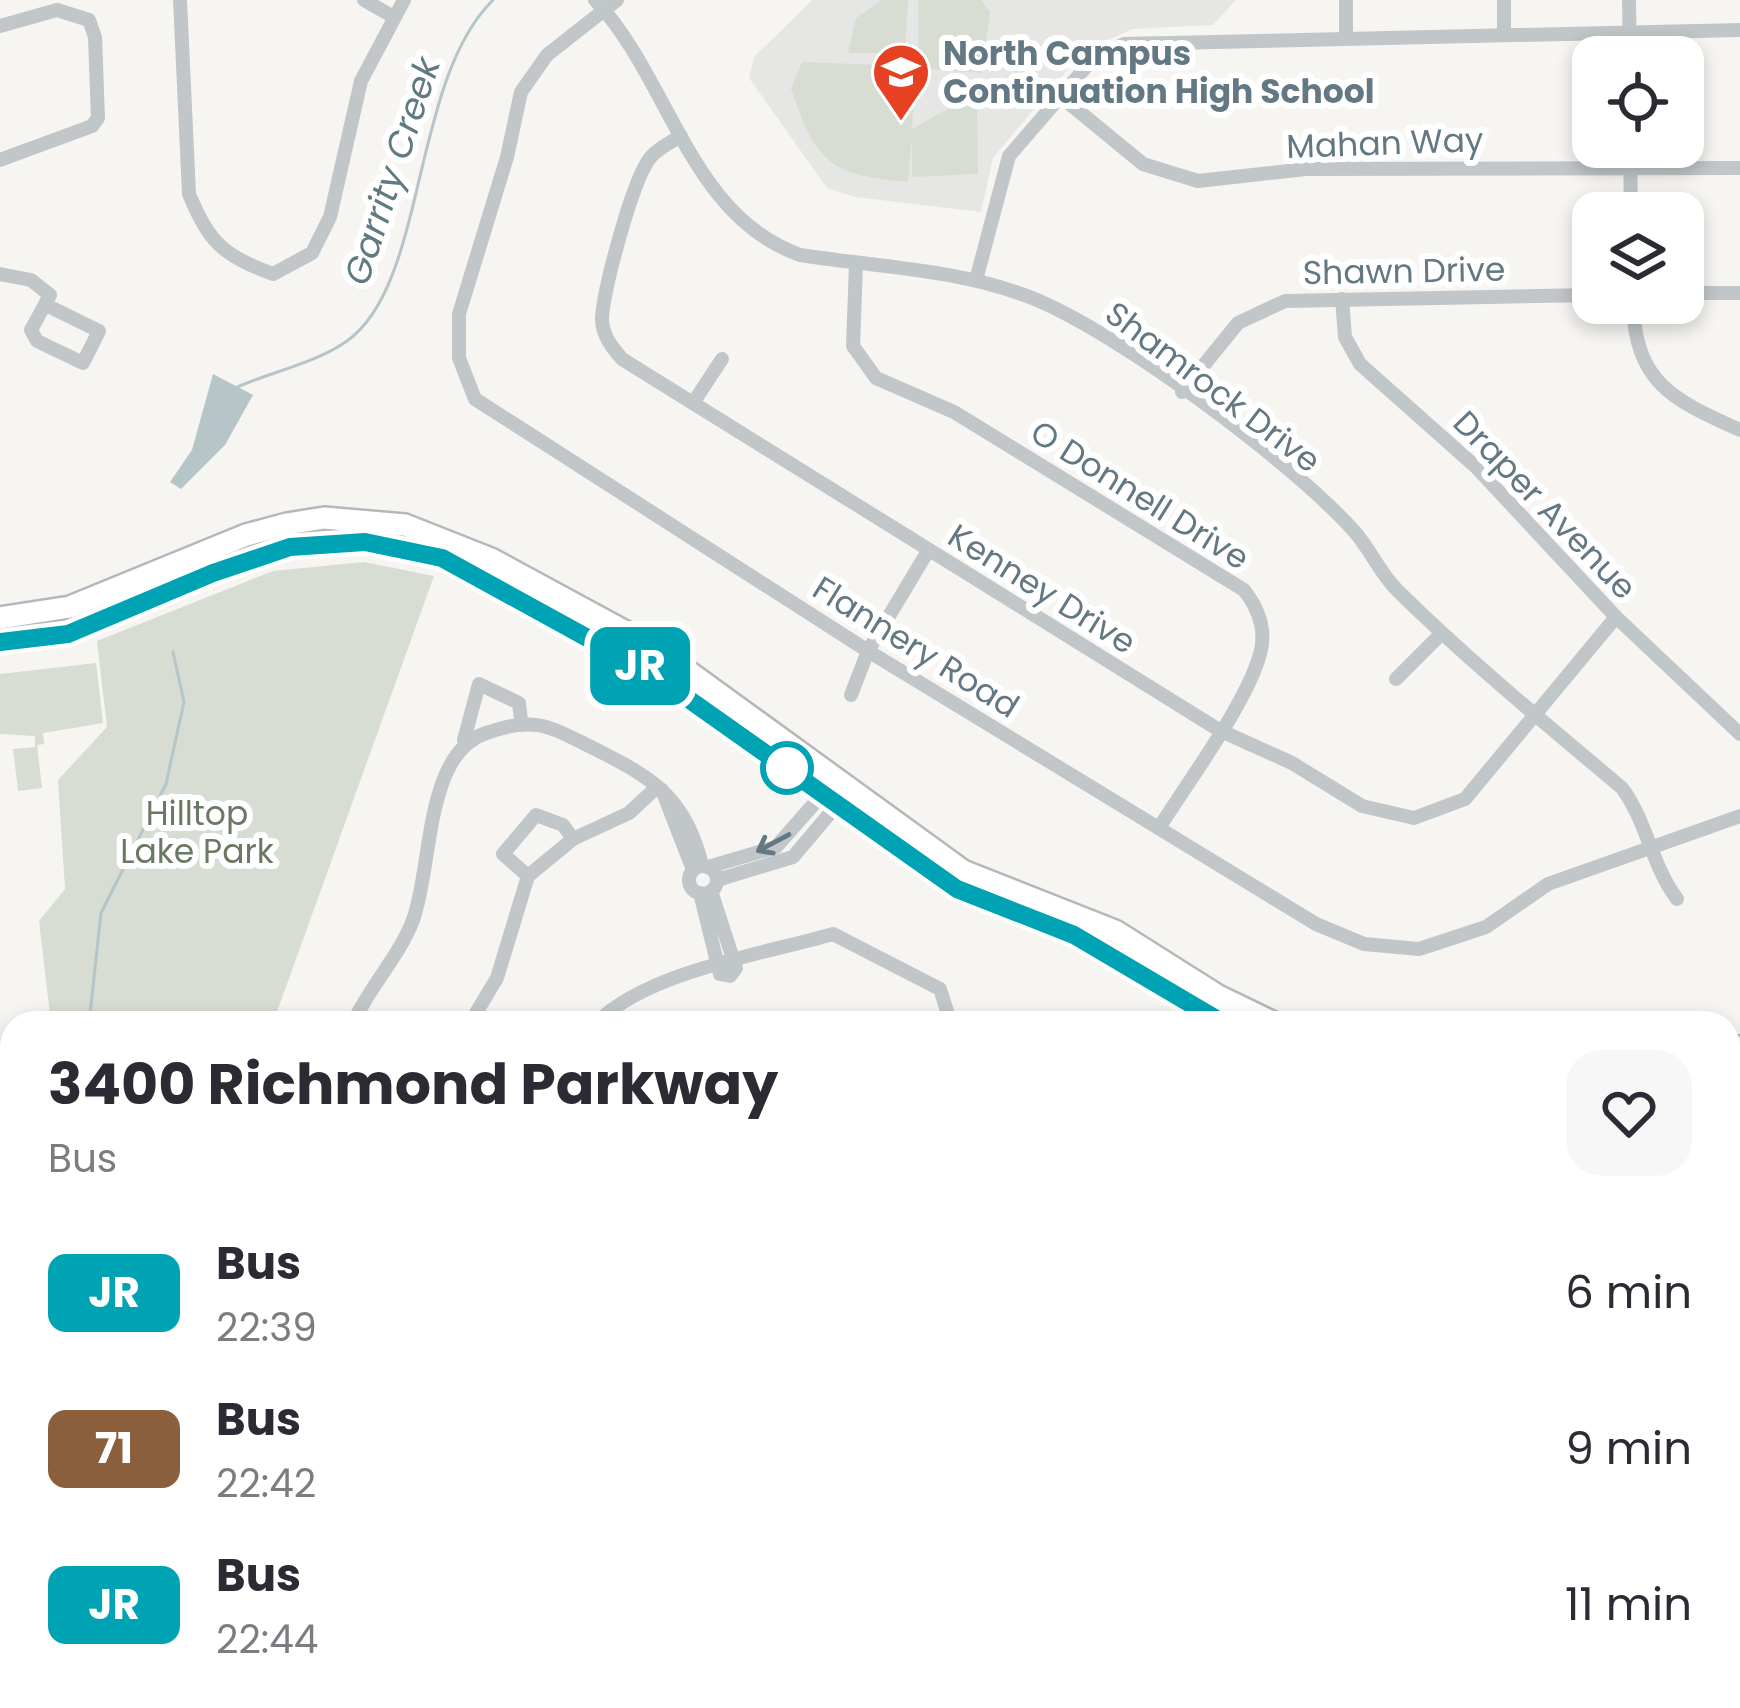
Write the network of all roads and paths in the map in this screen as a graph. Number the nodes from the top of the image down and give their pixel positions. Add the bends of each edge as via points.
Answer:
1 (180, 0) edge
2 (364, 0) edge
3 (404, 0) edge
4 (1346, 0) edge
5 (1504, 0) edge
6 (1629, 0) edge
7 (606, 3) edge
8 (392, 16) junction
9 (0, 26) edge
10 (1740, 30) edge
11 (1630, 33) junction
12 (1504, 34) junction
13 (1346, 37) junction
14 (1059, 95) junction
15 (680, 136) junction
16 (0, 160) edge
17 (1740, 168) edge
18 (1630, 169) junction
19 (1631, 192) edge
20 (856, 264) junction
21 (0, 274) edge
22 (976, 280) junction
23 (1740, 292) edge
24 (1704, 293) edge
25 (1572, 295) edge
26 (1342, 299) junction
27 (46, 305) junction
28 (1636, 324) edge
29 (722, 359) dead end
30 (1182, 392) junction
31 (693, 403) junction
32 (1740, 430) edge
33 (928, 551) junction
34 (1616, 616) junction
35 (0, 618) edge
36 (1442, 633) junction
37 (0, 642) edge
38 (868, 651) junction
39 (1396, 679) dead end
40 (850, 695) dead end
41 (1534, 714) junction
42 (521, 721) junction
43 (1220, 730) junction
44 (1740, 734) edge
45 (464, 740) junction
46 (660, 788) junction
47 (836, 792) junction
48 (1740, 816) edge
49 (1160, 828) junction
50 (573, 839) junction
51 (1651, 846) junction
52 (528, 876) junction
53 (705, 878) junction
54 (1677, 899) dead end
55 (715, 925) junction
56 (734, 962) junction
57 (718, 967) junction
58 (360, 1011) edge
59 (477, 1011) edge
60 (609, 1011) edge
61 (943, 1011) edge
62 (1203, 1011) edge
63 (1249, 1011) edge

1 - 8 street via 189,194 226,256 273,274 312,253 329,217 361,81
2 - 8 street
3 - 8 street
4 - 13 street
5 - 12 street
6 - 11 street
7 - 15 street, Shamrock Drive
7 - 38 street, Flannery Road via 548,55 521,92 459,314 459,358 475,399
9 - 16 street via 57,10 88,20 98,118
10 - 11 street
11 - 12 street
12 - 13 street
13 - 14 street via 1124,44 1092,60
14 - 18 street, Mahan Way via 1143,164 1186,180 1306,169
14 - 22 street via 1004,167
15 - 20 street, Shamrock Drive via 732,214 775,247
15 - 31 street, Kenney Drive via 651,156 640,176 602,322 622,359
17 - 18 street, Mahan Way
18 - 19 street
20 - 22 street, Shamrock Drive
20 - 43 street, O Donnell Drive via 853,346 876,378 954,412 1244,590 1262,627 1262,648
21 - 27 street via 31,280 50,295
22 - 30 street, Shamrock Drive via 1083,323
23 - 24 street
25 - 26 street, Shawn Drive
26 - 30 street, Shawn Drive via 1257,311 1220,340
26 - 34 street, Draper Avenue via 1345,337 1360,364 1476,467
27 - 27 street via 31,329 37,340 82,363 99,332
28 - 32 street via 1640,355 1673,400
29 - 31 street
30 - 36 street, Shamrock Drive via 1354,532 1391,585
31 - 33 street, Kenney Drive
33 - 38 street
33 - 43 street, Kenney Drive
34 - 41 street, Kenney Drive
34 - 44 street, Draper Avenue
35 - 47 highway via 70,607 287,524 324,518 405,525 491,559 657,650 743,707
36 - 39 street
36 - 41 street, Shamrock Drive
37 - 47 highway via 68,634 290,547 400,546 483,578 653,674
38 - 40 street
38 - 49 street, Flannery Road
41 - 43 street, Kenney Drive via 1465,799 1414,818 1362,806
41 - 51 street, Shamrock Drive via 1622,788
42 - 45 street
42 - 45 street via 519,703 479,684
42 - 46 street via 544,724
43 - 49 street, O Donnell Drive
45 - 58 street via 446,769 413,920
46 - 50 street via 605,829
46 - 53 street via 679,803
47 - 53 street via 793,857
47 - 62 highway via 957,889 1074,935
47 - 63 highway via 963,871 1115,931
48 - 51 street, Flannery Road
49 - 51 street, Flannery Road via 1316,924 1364,944 1420,949 1486,927 1548,884
50 - 52 street
50 - 52 street via 563,825 536,814 502,854
51 - 54 street, Shamrock Drive
52 - 59 street via 497,979
53 - 55 street
55 - 56 street
55 - 57 street
56 - 57 street
56 - 61 street via 846,937 940,989
57 - 60 street via 652,983

